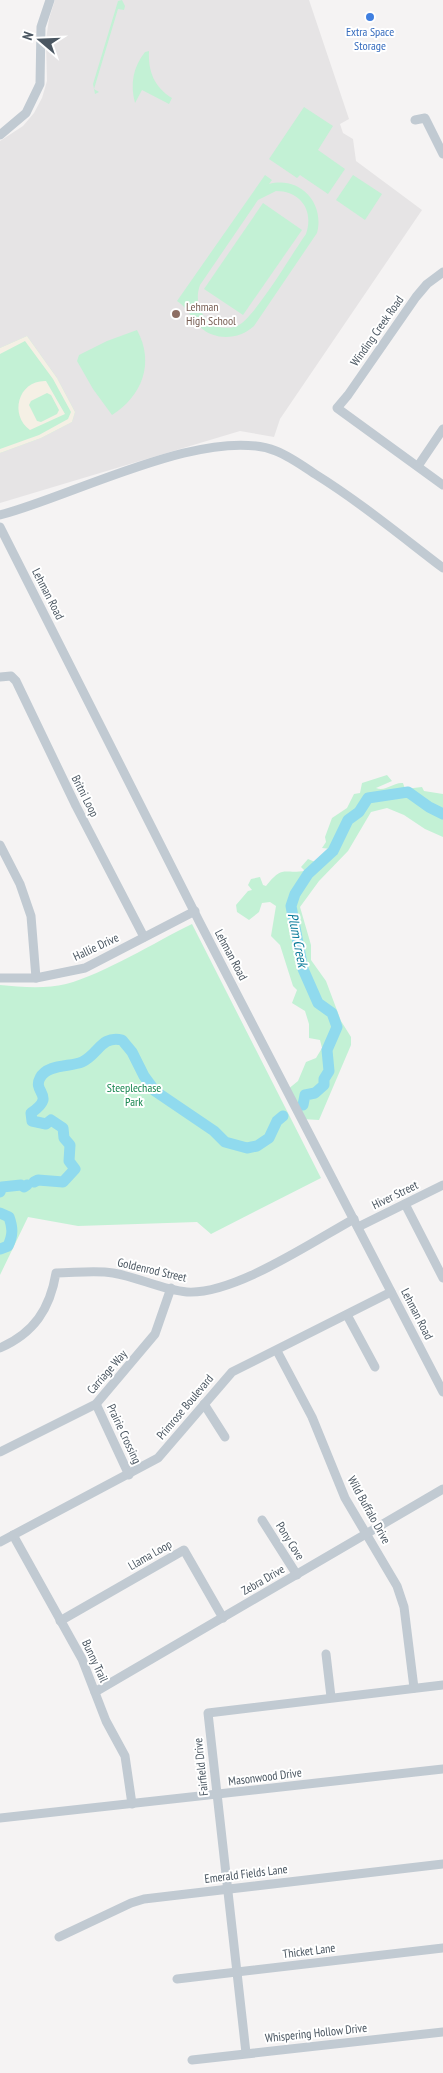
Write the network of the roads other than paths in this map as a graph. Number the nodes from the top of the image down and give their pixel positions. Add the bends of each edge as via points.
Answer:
1 (50, 0) edge
2 (414, 120) dead end
3 (0, 135) edge
4 (443, 154) edge
5 (443, 272) edge
6 (443, 429) edge
7 (418, 466) junction
8 (443, 485) edge
9 (0, 515) edge
10 (0, 527) edge
11 (443, 568) edge
12 (0, 677) edge
13 (0, 845) edge
14 (195, 911) junction
15 (144, 937) junction
16 (0, 978) edge
17 (36, 978) junction
18 (443, 1185) edge
19 (405, 1204) junction
20 (356, 1223) junction
21 (443, 1278) edge
22 (171, 1288) junction
23 (391, 1292) junction
24 (347, 1315) junction
25 (0, 1348) edge
26 (277, 1351) junction
27 (375, 1367) dead end
28 (443, 1392) edge
29 (96, 1404) junction
30 (204, 1404) junction
31 (225, 1437) dead end
32 (0, 1452) edge
33 (129, 1475) junction
34 (443, 1489) edge
35 (262, 1520) dead end
36 (367, 1534) junction
37 (13, 1535) junction
38 (0, 1542) edge
39 (297, 1575) junction
40 (223, 1618) junction
41 (60, 1621) junction
42 (326, 1654) dead end
43 (443, 1684) edge
44 (414, 1688) junction
45 (96, 1692) junction
46 (331, 1698) junction
47 (443, 1769) edge
48 (216, 1796) junction
49 (132, 1804) junction
50 (0, 1818) edge
51 (443, 1864) edge
52 (226, 1889) junction
53 (58, 1937) dead end
54 (443, 1948) edge
55 (237, 1972) junction
56 (177, 1979) dead end
57 (443, 2032) edge
58 (246, 2053) junction
59 (192, 2060) dead end

1 - 3 street via 41,31 40,84 26,113
2 - 4 street via 425,118
5 - 7 street, Winding Creek Road via 416,297 337,408
6 - 7 street
7 - 8 street
9 - 11 street via 195,449 236,444 276,451 301,465 336,487
10 - 14 street, Lehman Road
12 - 15 street, Britni Loop via 11,676 16,681
13 - 17 street via 20,884 29,911
14 - 15 street, Hallie Drive
14 - 20 street, Lehman Road
15 - 17 street, Hallie Drive via 85,968
16 - 17 street, Hallie Drive
18 - 19 street, Hiver Street
19 - 20 street, Hiver Street
19 - 21 street
20 - 22 street, Goldenrod Street via 226,1286 200,1292
20 - 23 street, Lehman Road
22 - 25 street, Goldenrod Street via 112,1272 56,1273 50,1301 38,1321 29,1331
22 - 29 street, Carriage Way via 156,1334
23 - 24 street, Primrose Boulevard
23 - 28 street, Lehman Road
24 - 26 street, Primrose Boulevard
24 - 27 street
26 - 30 street, Primrose Boulevard via 232,1372
26 - 36 street, Wild Buffalo Drive via 312,1417 345,1498
29 - 32 street, Carriage Way
29 - 33 street, Prairie Crossing
30 - 31 street
30 - 33 street, Primrose Boulevard via 158,1458
33 - 37 street, Primrose Boulevard
34 - 36 street, Zebra Drive
35 - 39 street, Pony Cove
36 - 39 street, Zebra Drive
36 - 44 street, Wild Buffalo Drive via 392,1575 404,1607
37 - 38 street, Primrose Boulevard
37 - 41 street, Bunny Trail
39 - 40 street, Zebra Drive
40 - 41 street, Llama Loop via 184,1550
40 - 45 street, Zebra Drive
41 - 45 street, Bunny Trail
42 - 46 street
43 - 44 street, Fairfield Drive
44 - 46 street, Fairfield Drive
45 - 49 street, Bunny Trail via 106,1721 125,1756
46 - 48 street, Fairfield Drive via 208,1713
47 - 48 street, Masonwood Drive
48 - 49 street, Masonwood Drive
48 - 52 street, Fairfield Drive
49 - 50 street, Masonwood Drive
51 - 52 street, Emerald Fields Lane
52 - 53 street, Emerald Fields Lane via 130,1903
52 - 55 street, Fairfield Drive
54 - 55 street, Thicket Lane
55 - 56 street, Thicket Lane
55 - 58 street, Fairfield Drive
57 - 58 street, Whispering Hollow Drive
58 - 59 street, Whispering Hollow Drive

